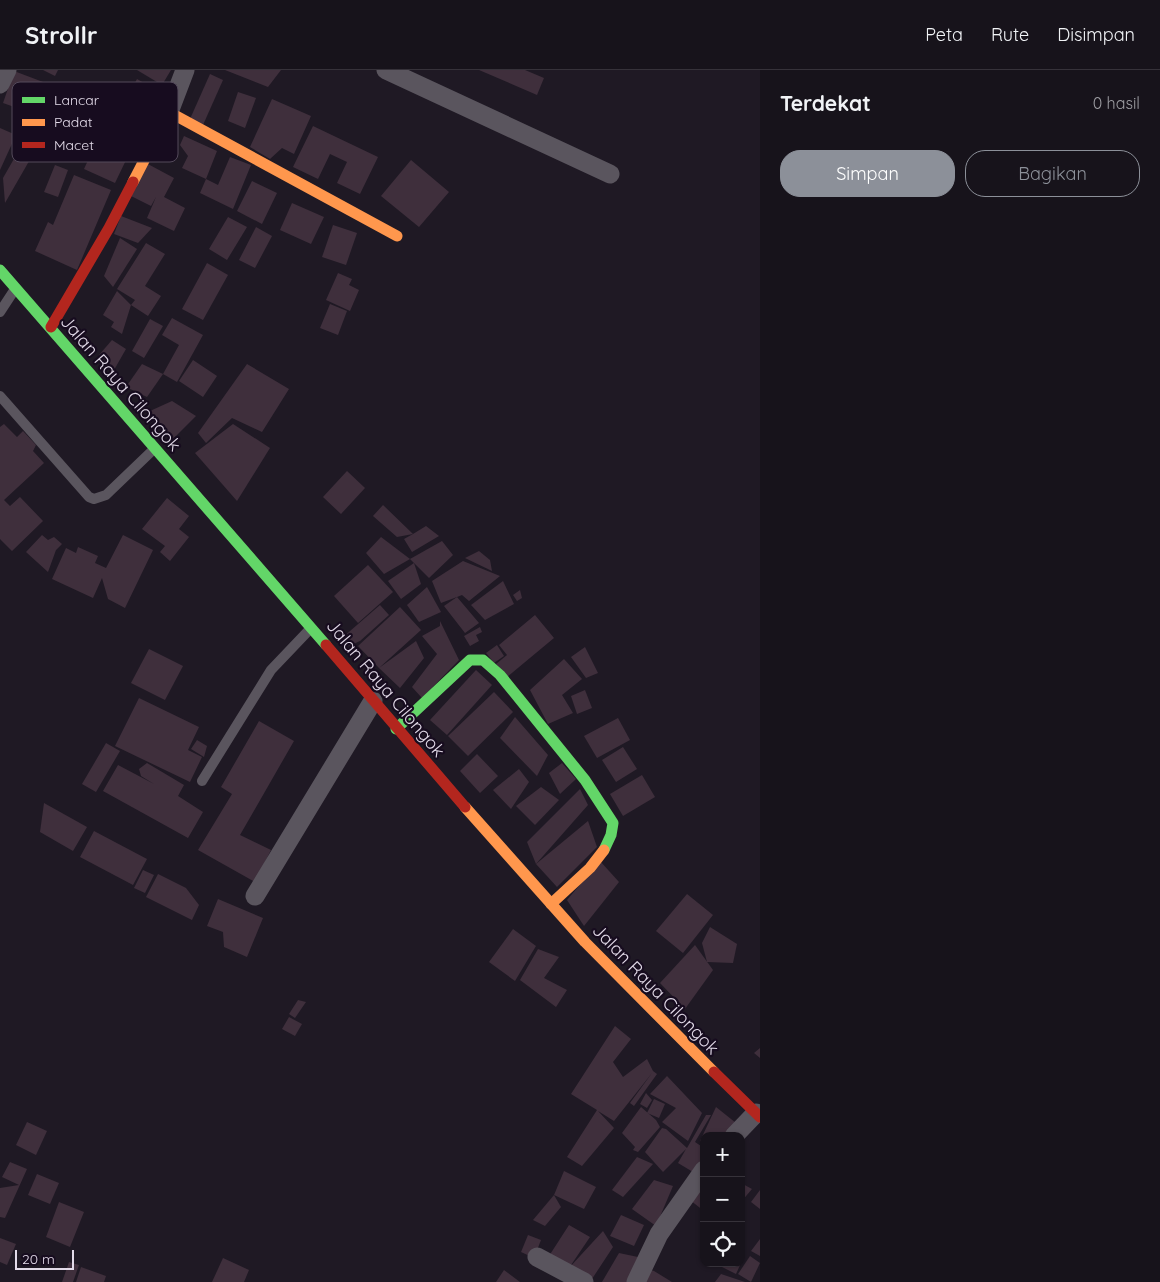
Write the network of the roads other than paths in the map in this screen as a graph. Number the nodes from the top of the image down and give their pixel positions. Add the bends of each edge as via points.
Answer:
1 (7, 70) edge
2 (185, 70) edge
3 (386, 70) edge
4 (0, 84) edge
5 (178, 88) edge
6 (178, 117) edge
7 (143, 162) edge
8 (610, 174) dead end
9 (397, 236) dead end
10 (0, 270) edge
11 (15, 288) junction
12 (0, 312) edge
13 (51, 327) junction
14 (0, 396) edge
15 (154, 449) junction
16 (311, 627) junction
17 (373, 701) junction
18 (396, 729) junction
19 (202, 781) dead end
20 (256, 896) dead end
21 (550, 904) junction
22 (758, 1115) edge
23 (739, 1132) edge
24 (700, 1176) edge
25 (537, 1257) dead end
26 (584, 1282) edge
27 (636, 1282) edge

1 - 4 street
2 - 5 street
3 - 8 street
6 - 9 main road
7 - 13 main road
10 - 11 main road, Jalan Raya Cilongok
11 - 12 lane
11 - 13 main road, Jalan Raya Cilongok
13 - 15 main road, Jalan Raya Cilongok
14 - 15 lane via 94,499 106,495
15 - 16 main road, Jalan Raya Cilongok
16 - 17 main road, Jalan Raya Cilongok
16 - 19 lane via 271,670
17 - 18 main road, Jalan Raya Cilongok
17 - 20 street
18 - 21 main road, Jalan Raya Cilongok
18 - 21 main road via 470,660 480,659 500,675 590,787 613,823 609,844 601,855
21 - 22 main road, Jalan Raya Cilongok via 643,1003
22 - 23 street
24 - 27 street via 659,1234
25 - 26 street

